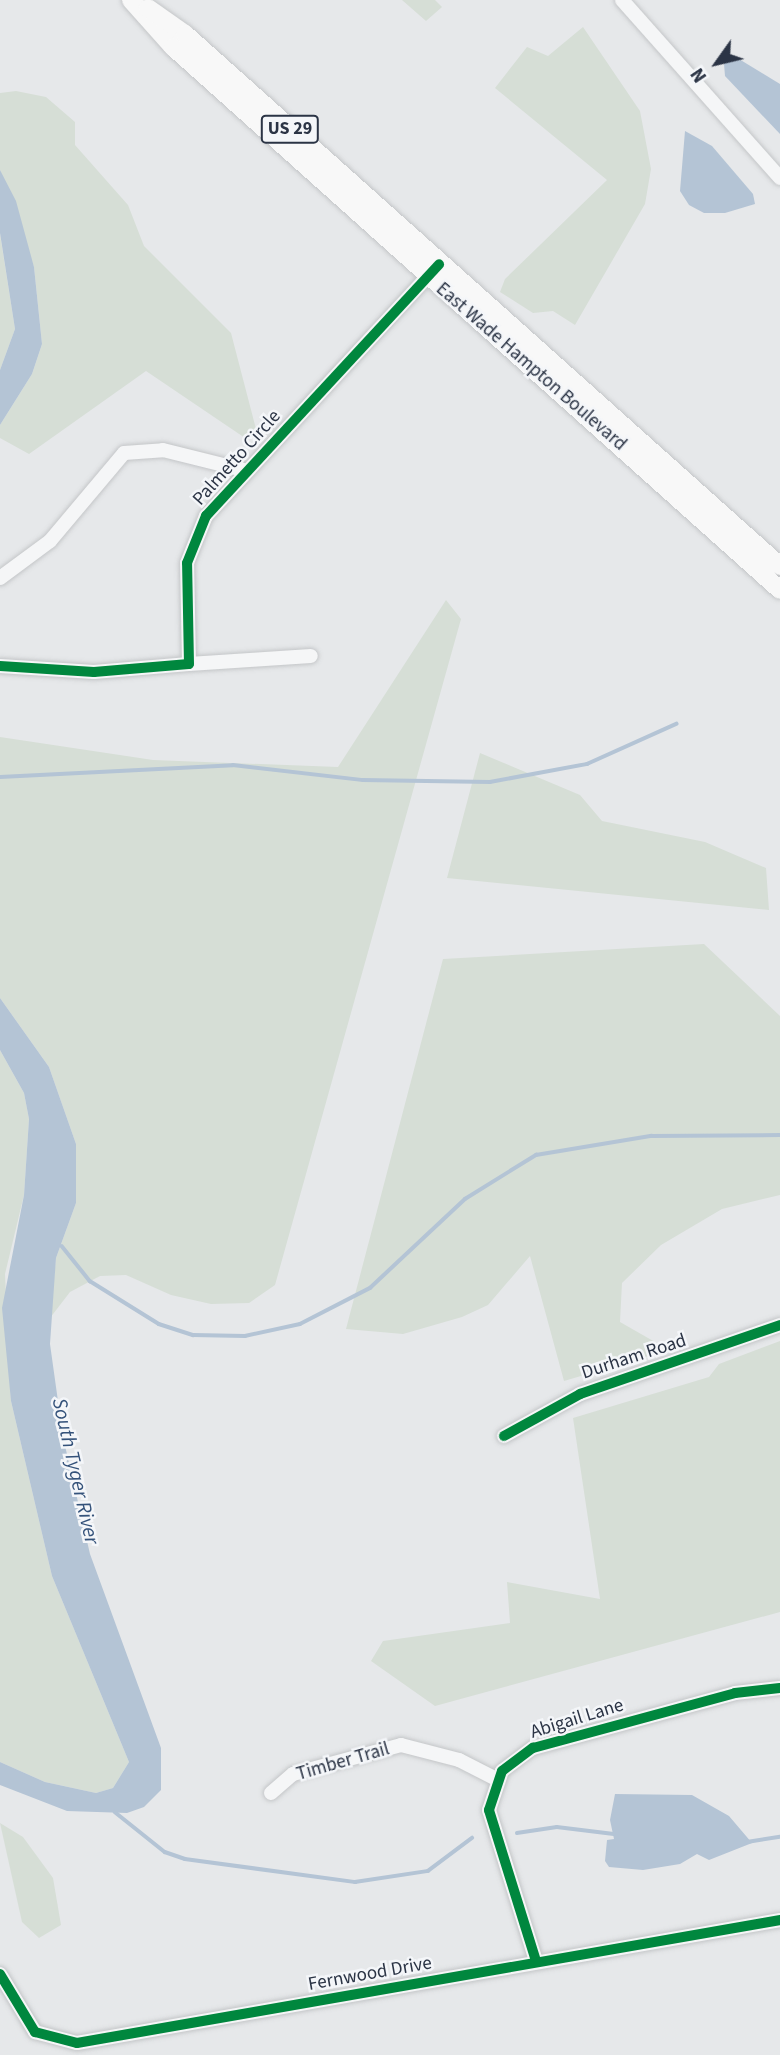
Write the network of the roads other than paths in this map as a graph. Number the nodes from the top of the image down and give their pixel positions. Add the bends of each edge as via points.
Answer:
1 (131, 0) edge
2 (136, 0) edge
3 (622, 0) edge
4 (240, 95) junction
5 (780, 178) edge
6 (433, 270) junction
7 (247, 471) junction
8 (780, 566) edge
9 (0, 578) edge
10 (780, 590) edge
11 (310, 656) dead end
12 (189, 664) junction
13 (0, 666) edge
14 (780, 1325) edge
15 (504, 1436) dead end
16 (780, 1688) edge
17 (498, 1780) junction
18 (271, 1793) dead end
19 (780, 1920) edge
20 (536, 1961) junction
21 (0, 1974) edge

1 - 4 main road, East Wade Hampton Boulevard / US 29
2 - 4 main road, East Wade Hampton Boulevard / US 29
3 - 5 street
4 - 6 main road, East Wade Hampton Boulevard / US 29
6 - 7 street, Palmetto Circle
6 - 8 main road, East Wade Hampton Boulevard / US 29
6 - 10 main road, East Wade Hampton Boulevard / US 29
7 - 9 street, Palmetto Circle via 163,450 124,453 50,541
7 - 12 street, Palmetto Circle via 206,516 191,547
11 - 12 street
12 - 13 street via 94,673
14 - 15 street, Durham Road via 580,1394
16 - 17 street, Abigail Lane via 735,1693 533,1748 516,1758
17 - 18 street, Timber Trail via 459,1760 401,1745 293,1773
17 - 20 street, Abigail Lane via 489,1810 491,1824
19 - 20 street, Fernwood Drive
20 - 21 street, Fernwood Drive via 77,2043 35,2032

